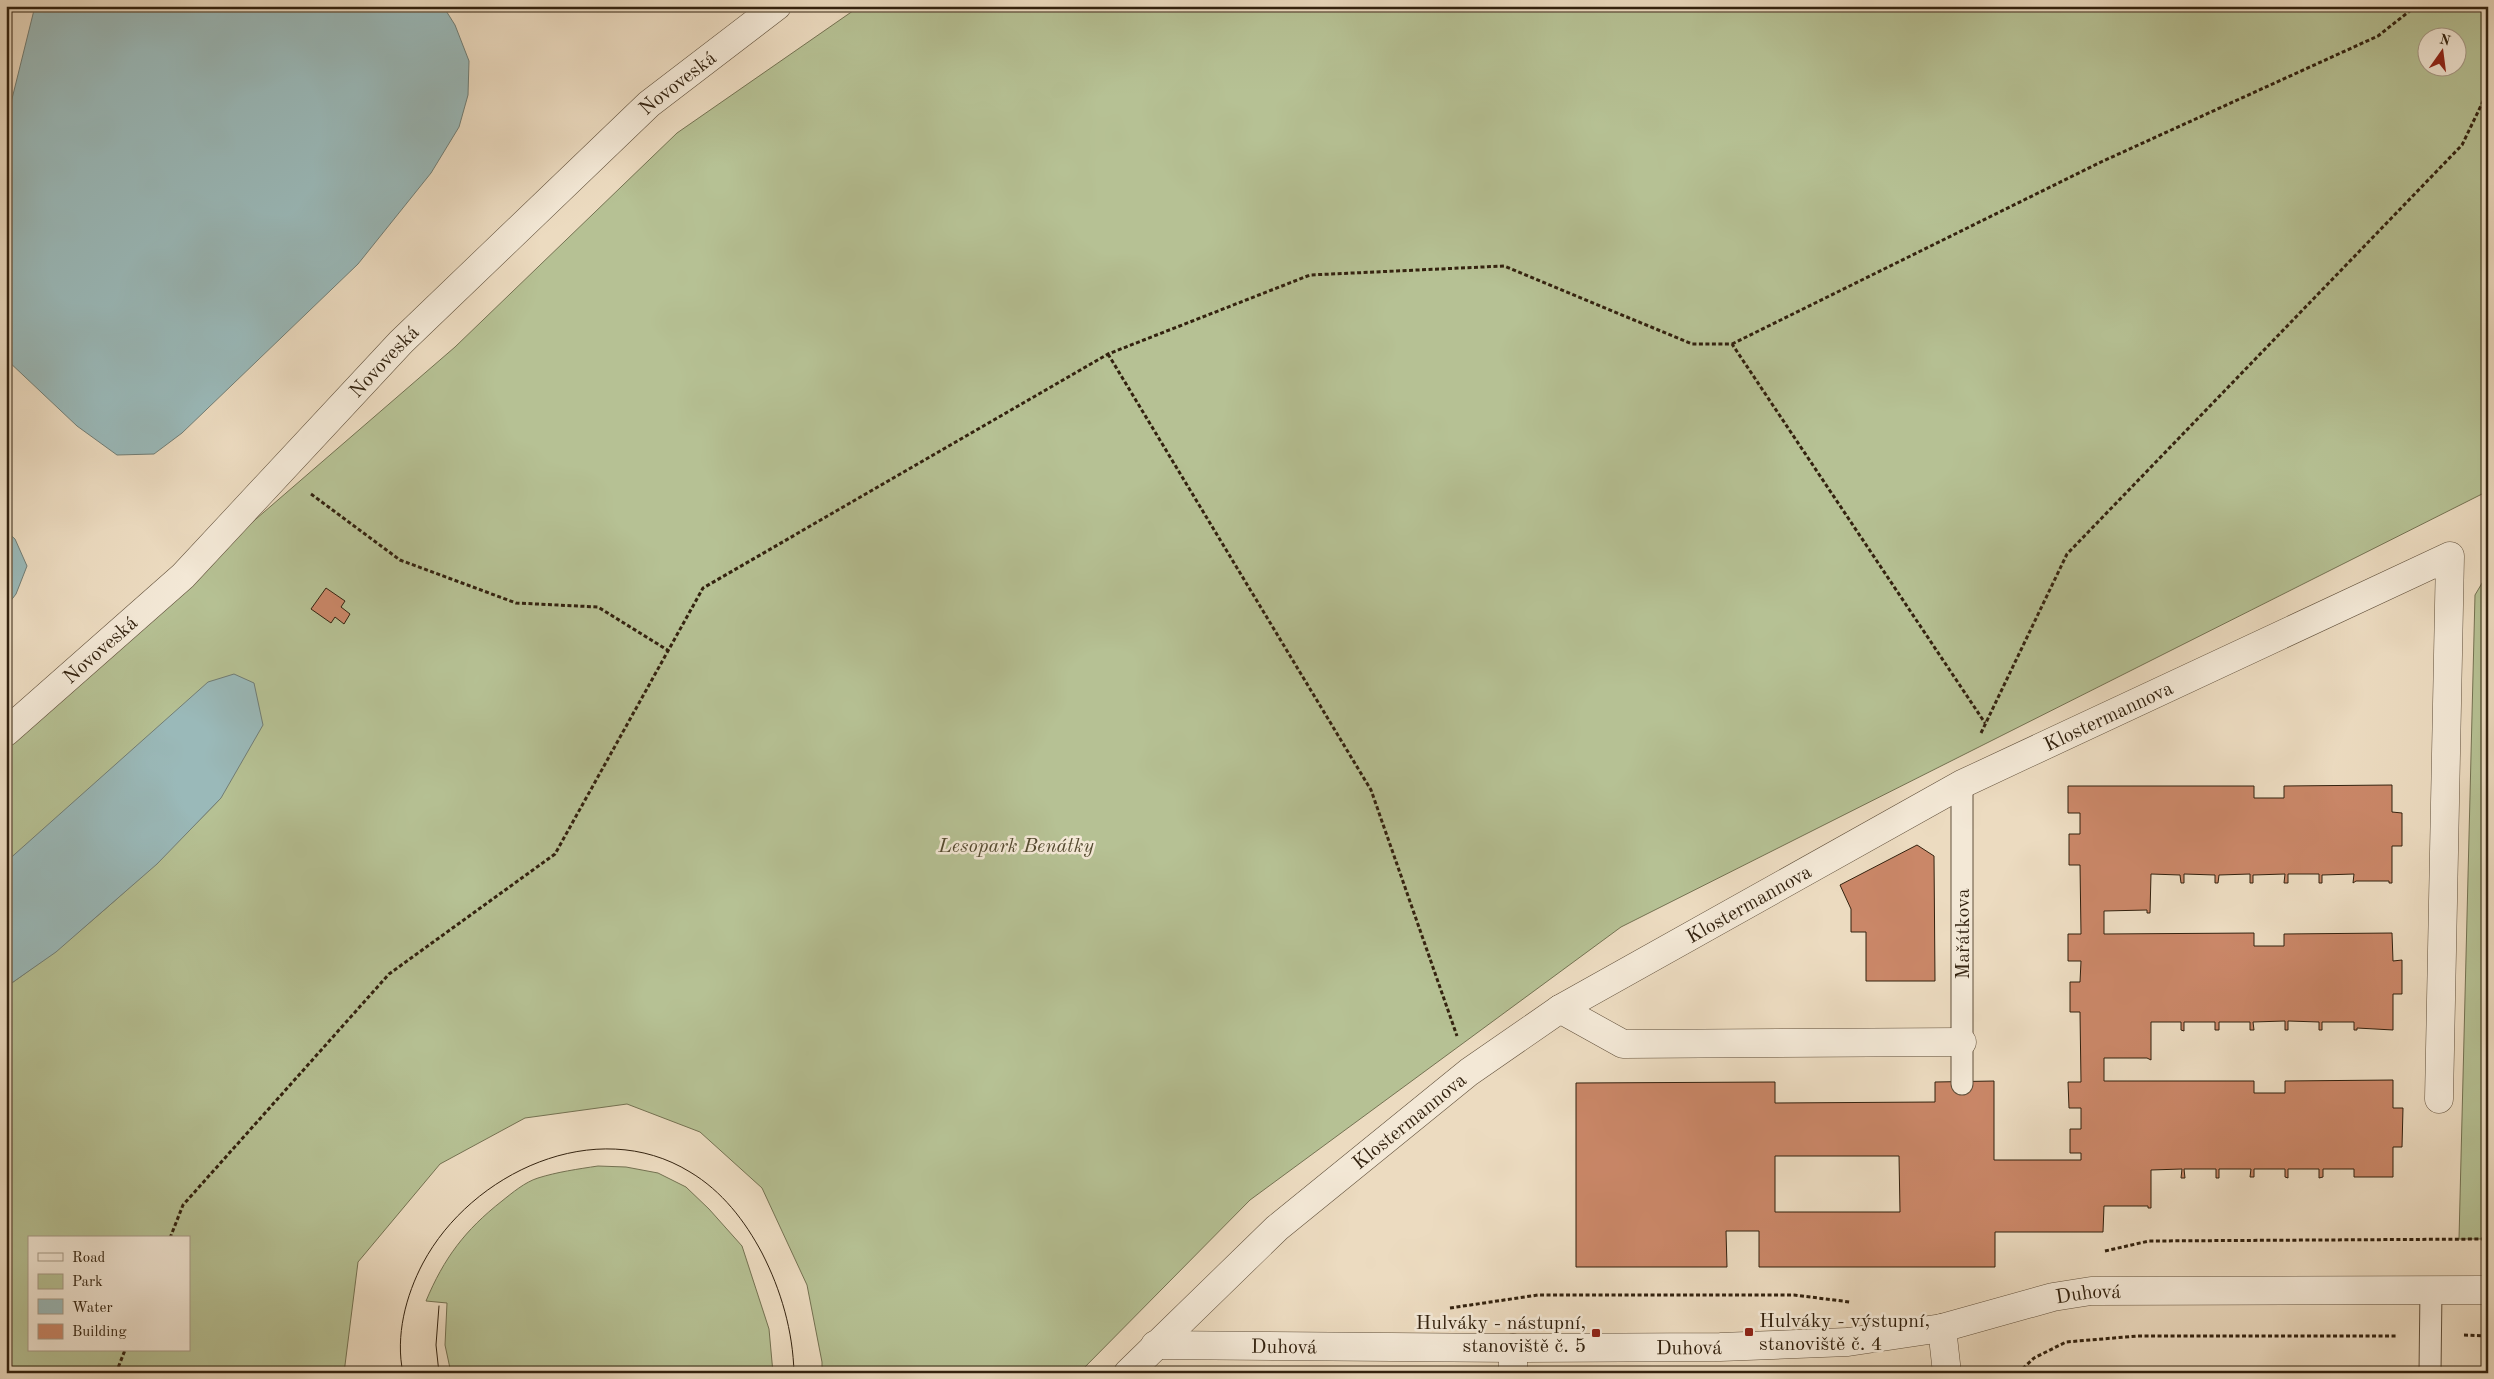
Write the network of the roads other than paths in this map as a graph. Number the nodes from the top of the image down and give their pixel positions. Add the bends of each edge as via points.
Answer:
1 (777, 6) edge
2 (6, 732) edge
3 (1962, 784) junction
4 (1560, 1009) junction
5 (1962, 1042) junction
6 (1962, 1084) dead end
7 (2438, 1098) dead end
8 (2431, 1289) junction
9 (2488, 1290) edge
10 (1942, 1328) junction
11 (1155, 1345) junction
12 (1513, 1360) edge
13 (1128, 1373) edge
14 (1947, 1373) edge
15 (2430, 1373) edge

1 - 2 street, Novoveská via 649,104 402,342 184,576
3 - 4 street, Klostermannova
3 - 5 lane, Mařátkova
3 - 7 street, Klostermannova via 2450,556
4 - 5 street via 1623,1044
4 - 11 street, Klostermannova via 1469,1072 1277,1228
5 - 6 lane, Mařátkova
8 - 9 street, Duhová
8 - 10 street, Duhová via 2091,1291 2053,1297
8 - 15 lane
10 - 12 street, Duhová via 1848,1342
10 - 14 street
11 - 12 street, Duhová
11 - 13 street, Klostermannova

